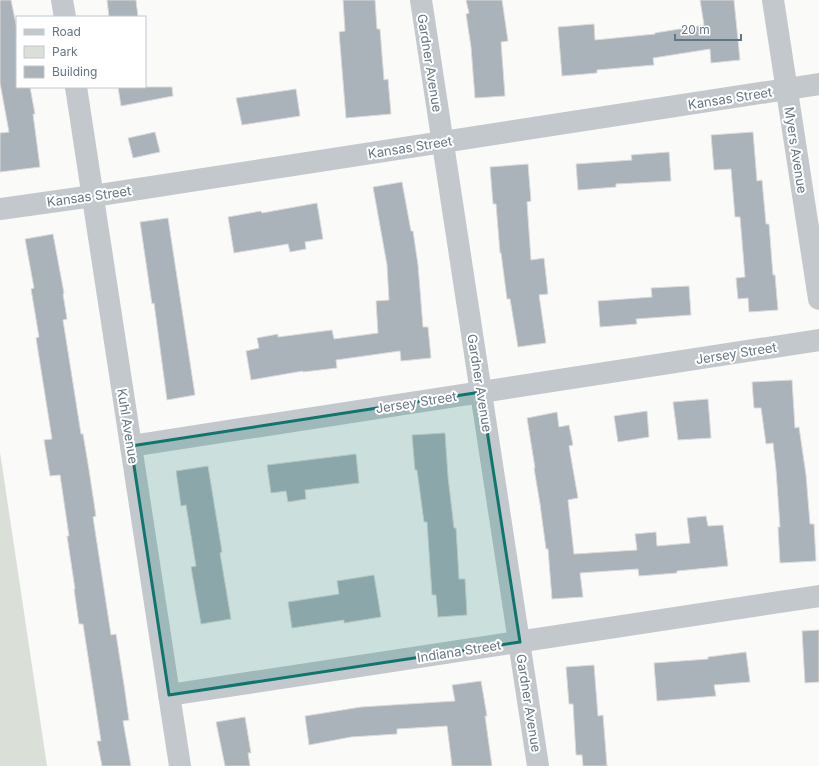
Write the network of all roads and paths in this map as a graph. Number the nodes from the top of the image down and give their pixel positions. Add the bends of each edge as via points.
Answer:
1 (62, 0) edge
2 (421, 0) edge
3 (773, 0) edge
4 (65, 16) edge
5 (819, 84) edge
6 (76, 88) edge
7 (786, 89) junction
8 (442, 142) junction
9 (93, 196) junction
10 (0, 209) edge
11 (819, 300) edge
12 (819, 340) edge
13 (481, 392) junction
14 (131, 446) junction
15 (819, 596) edge
16 (520, 642) junction
17 (169, 695) junction
18 (180, 766) edge
19 (538, 766) edge

1 - 4 street
2 - 8 street, Gardner Avenue
3 - 7 street, Myers Avenue
5 - 7 street, Kansas Street
6 - 9 street, Kuhl Avenue
7 - 8 street, Kansas Street
7 - 11 street, Myers Avenue
8 - 9 street, Kansas Street
8 - 13 street, Gardner Avenue
9 - 10 street, Kansas Street
9 - 14 street, Kuhl Avenue
12 - 13 street, Jersey Street
13 - 14 street, Jersey Street
13 - 16 street, Gardner Avenue
14 - 17 street, Kuhl Avenue
15 - 16 street, Indiana Street
16 - 17 street, Indiana Street
16 - 19 street, Gardner Avenue
17 - 18 street, Kuhl Avenue

